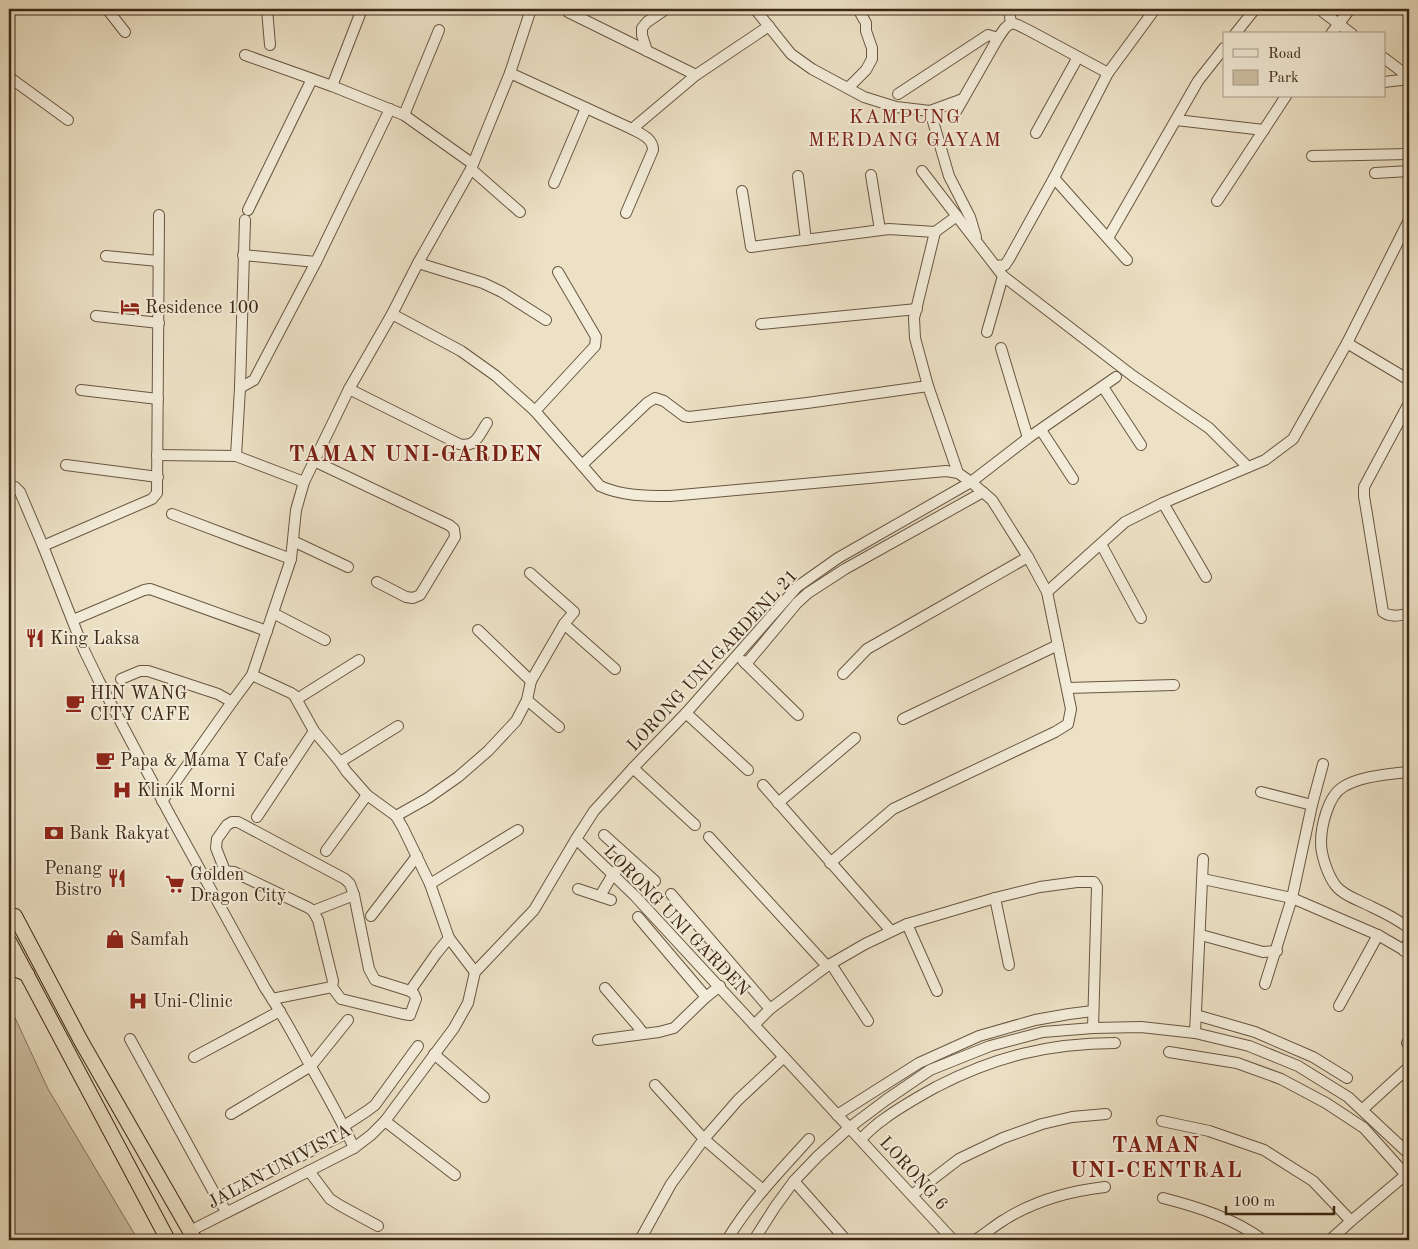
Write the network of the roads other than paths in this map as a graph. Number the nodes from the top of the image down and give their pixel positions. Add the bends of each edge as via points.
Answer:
1 (107, 9) edge
2 (267, 9) edge
3 (362, 9) edge
4 (531, 9) edge
5 (666, 9) edge
6 (755, 9) edge
7 (858, 9) edge
8 (1009, 9) edge
9 (1155, 9) edge
10 (1255, 9) edge
11 (1319, 9) edge
12 (1350, 9) edge
13 (568, 12) dead end
14 (1011, 23) junction
15 (1339, 24) junction
16 (769, 26) junction
17 (438, 30) dead end
18 (126, 32) dead end
19 (1238, 32) edge
20 (1333, 32) edge
21 (1349, 32) edge
22 (998, 38) junction
23 (270, 45) dead end
24 (1223, 49) edge
25 (646, 51) junction
26 (245, 56) dead end
27 (1078, 57) junction
28 (1386, 60) edge
29 (510, 73) junction
30 (1108, 73) junction
31 (696, 75) junction
32 (9, 78) edge
33 (1409, 78) edge
34 (312, 79) junction
35 (1386, 82) edge
36 (332, 86) junction
37 (848, 88) junction
38 (898, 94) dead end
39 (1285, 98) edge
40 (963, 99) junction
41 (586, 108) junction
42 (390, 109) junction
43 (930, 111) junction
44 (404, 114) junction
45 (954, 115) dead end
46 (68, 120) dead end
47 (1176, 120) junction
48 (632, 129) junction
49 (1264, 130) junction
50 (1036, 133) dead end
51 (1409, 154) edge
52 (1312, 156) dead end
53 (472, 167) junction
54 (922, 171) dead end
55 (1409, 171) edge
56 (1375, 172) dead end
57 (871, 175) dead end
58 (798, 176) dead end
59 (1054, 178) junction
60 (554, 183) dead end
61 (742, 191) dead end
62 (1217, 200) dead end
63 (248, 210) dead end
64 (520, 212) dead end
65 (626, 212) dead end
66 (159, 215) dead end
67 (957, 216) junction
68 (245, 220) dead end
69 (1409, 220) edge
70 (880, 230) junction
71 (935, 232) junction
72 (1108, 238) junction
73 (806, 240) junction
74 (979, 244) junction
75 (106, 256) dead end
76 (243, 256) junction
77 (1127, 260) dead end
78 (158, 261) junction
79 (316, 262) junction
80 (418, 263) junction
81 (996, 266) junction
82 (558, 272) dead end
83 (1003, 276) junction
84 (917, 309) junction
85 (392, 314) junction
86 (96, 316) dead end
87 (546, 320) dead end
88 (159, 323) junction
89 (761, 324) dead end
90 (987, 332) dead end
91 (1347, 343) junction
92 (1001, 348) dead end
93 (1116, 377) dead end
94 (1409, 380) edge
95 (928, 386) junction
96 (1103, 387) junction
97 (240, 388) junction
98 (82, 390) dead end
99 (349, 390) junction
100 (158, 399) junction
101 (1409, 403) edge
102 (535, 411) junction
103 (488, 423) dead end
104 (1040, 430) junction
105 (1028, 438) junction
106 (1141, 446) dead end
107 (158, 456) junction
108 (236, 456) junction
109 (314, 461) junction
110 (66, 465) dead end
111 (582, 465) junction
112 (1248, 467) junction
113 (958, 473) junction
114 (158, 477) junction
115 (1073, 480) dead end
116 (304, 482) junction
117 (971, 482) junction
118 (9, 488) edge
119 (983, 492) junction
120 (1163, 503) junction
121 (172, 514) dead end
122 (293, 541) junction
123 (1101, 544) junction
124 (43, 546) junction
125 (1028, 557) junction
126 (838, 558) junction
127 (291, 559) junction
128 (348, 567) dead end
129 (845, 569) junction
130 (530, 573) dead end
131 (1206, 577) dead end
132 (377, 582) dead end
133 (1047, 592) junction
134 (273, 613) junction
135 (1409, 614) edge
136 (1141, 618) dead end
137 (73, 620) junction
138 (564, 624) junction
139 (267, 630) junction
140 (478, 630) dead end
141 (325, 640) dead end
142 (1058, 645) junction
143 (736, 655) junction
144 (359, 660) dead end
145 (746, 664) junction
146 (615, 669) dead end
147 (843, 674) dead end
148 (252, 675) junction
149 (121, 679) dead end
150 (531, 681) junction
151 (1174, 685) dead end
152 (1066, 688) junction
153 (297, 699) junction
154 (527, 700) junction
155 (232, 702) junction
156 (686, 713) junction
157 (798, 715) dead end
158 (903, 719) dead end
159 (398, 726) dead end
160 (559, 727) dead end
161 (314, 731) junction
162 (855, 738) dead end
163 (340, 762) junction
164 (1323, 764) dead end
165 (633, 768) junction
166 (748, 770) dead end
167 (1409, 772) edge
168 (763, 786) dead end
169 (1261, 792) dead end
170 (367, 795) junction
171 (162, 801) junction
172 (778, 803) junction
173 (1312, 805) junction
174 (396, 816) junction
175 (257, 817) dead end
176 (696, 825) dead end
177 (518, 830) dead end
178 (604, 835) dead end
179 (709, 836) dead end
180 (576, 839) junction
181 (326, 851) dead end
182 (417, 856) junction
183 (629, 858) junction
184 (1203, 860) dead end
185 (830, 863) junction
186 (225, 871) junction
187 (613, 874) junction
188 (204, 878) junction
189 (1203, 879) junction
190 (655, 881) dead end
191 (430, 884) junction
192 (578, 888) dead end
193 (354, 894) junction
194 (671, 894) dead end
195 (600, 896) junction
196 (995, 898) junction
197 (1292, 898) junction
198 (611, 900) dead end
199 (313, 911) junction
200 (11, 912) edge
201 (371, 916) dead end
202 (638, 917) dead end
203 (907, 924) junction
204 (1409, 928) edge
205 (891, 931) junction
206 (24, 933) junction
207 (1201, 935) junction
208 (1378, 935) junction
209 (450, 938) junction
210 (9, 941) edge
211 (1408, 948) edge
212 (1277, 951) junction
213 (829, 965) junction
214 (1010, 965) dead end
215 (9, 967) edge
216 (475, 972) junction
217 (27, 974) junction
218 (1265, 984) dead end
219 (720, 986) junction
220 (332, 987) junction
221 (604, 988) dead end
222 (410, 991) junction
223 (937, 991) dead end
224 (706, 997) junction
225 (272, 999) junction
226 (1339, 1006) dead end
227 (770, 1009) junction
228 (280, 1011) junction
229 (1092, 1011) junction
230 (1196, 1016) junction
231 (348, 1020) dead end
232 (868, 1021) dead end
233 (754, 1025) junction
234 (1093, 1028) junction
235 (643, 1033) junction
236 (1195, 1033) junction
237 (130, 1038) dead end
238 (598, 1040) dead end
239 (1115, 1043) dead end
240 (418, 1046) dead end
241 (1169, 1052) dead end
242 (434, 1054) junction
243 (194, 1057) dead end
244 (784, 1057) junction
245 (310, 1066) junction
246 (1409, 1067) edge
247 (1347, 1078) dead end
248 (655, 1086) dead end
249 (484, 1097) dead end
250 (1362, 1109) junction
251 (231, 1114) dead end
252 (1106, 1114) dead end
253 (837, 1115) junction
254 (385, 1121) junction
255 (1162, 1121) dead end
256 (850, 1127) junction
257 (345, 1130) junction
258 (704, 1139) junction
259 (808, 1139) dead end
260 (861, 1139) junction
261 (354, 1148) junction
262 (1409, 1154) edge
263 (309, 1172) junction
264 (1408, 1173) edge
265 (455, 1175) dead end
266 (794, 1181) junction
267 (1105, 1187) dead end
268 (763, 1190) junction
269 (912, 1195) junction
270 (217, 1198) junction
271 (1163, 1198) dead end
272 (226, 1212) junction
273 (1351, 1221) junction
274 (378, 1226) dead end
275 (192, 1236) edge
276 (168, 1240) edge
277 (640, 1240) edge
278 (727, 1240) edge
279 (754, 1240) edge
280 (846, 1240) edge
281 (953, 1240) edge
282 (975, 1240) edge
283 (1263, 1240) edge
284 (1330, 1240) edge

1 - 18 street
2 - 23 street
3 - 36 street
4 - 29 street
5 - 25 street via 642,28
6 - 16 street
7 - 37 street via 866,23 872,59
8 - 14 street
9 - 30 street
10 - 19 street
11 - 15 street
12 - 15 street
13 - 25 street
14 - 22 street
14 - 27 street
15 - 20 street
15 - 21 street
16 - 31 street
16 - 37 street via 791,54
17 - 44 street
22 - 38 street via 988,35
22 - 40 street
24 - 47 street via 1198,81
25 - 31 street
26 - 34 street
27 - 30 street
27 - 50 street
28 - 33 street
29 - 41 street
29 - 53 street
30 - 59 street
31 - 48 street
32 - 46 street
33 - 35 street
34 - 36 street
34 - 63 street
36 - 42 street
37 - 43 street via 896,107
39 - 49 street
40 - 43 street
40 - 45 street
41 - 48 street
41 - 60 street
42 - 44 street
42 - 79 street
43 - 74 street via 950,176
44 - 53 street
47 - 49 street
47 - 72 street
48 - 65 street via 650,140 653,150
49 - 62 street
51 - 52 street
53 - 64 street
53 - 80 street
54 - 67 street
55 - 56 street
57 - 70 street
58 - 73 street
59 - 72 street
59 - 81 street via 1005,265
61 - 73 street via 751,247
66 - 78 street
67 - 71 street
67 - 74 street
68 - 76 street
69 - 91 street
70 - 71 street
70 - 73 street
71 - 84 street
72 - 77 street
74 - 81 street
75 - 78 street
76 - 79 street
76 - 97 street
78 - 88 street
79 - 97 street via 254,380
80 - 85 street
80 - 87 street via 490,286
81 - 83 street
82 - 102 street via 596,337 595,346
83 - 90 street
83 - 112 street via 1133,376 1209,428
84 - 89 street
84 - 95 street via 915,338
85 - 99 street
85 - 102 street via 461,351 496,376
86 - 88 street
88 - 100 street
91 - 94 street
91 - 112 street via 1293,439 1265,460
92 - 105 street
93 - 96 street, LORONG UNI-GARDENL 21
95 - 111 street via 689,417 655,398
95 - 113 street
96 - 104 street, LORONG UNI-GARDENL 21
96 - 106 street
97 - 108 street
98 - 100 street
99 - 103 street via 467,446 474,444
99 - 109 street
100 - 107 street
101 - 135 street via 1364,487 1383,612 1392,616
102 - 111 street
104 - 105 street, LORONG UNI-GARDENL 21
104 - 115 street
105 - 117 street, LORONG UNI-GARDENL 21
107 - 108 street
107 - 114 street
108 - 116 street
109 - 116 street
109 - 132 street via 454,529 455,537 420,595 406,597
110 - 114 street
111 - 113 street via 600,486 609,490 670,496 946,471
112 - 120 street
113 - 117 street
114 - 124 street via 157,493 152,499
116 - 122 street via 296,510
117 - 119 street
117 - 126 street, LORONG UNI-GARDENL 21
118 - 124 street via 15,487 20,492
119 - 125 street via 992,500
119 - 129 street
120 - 123 street via 1125,522
120 - 131 street
121 - 127 street
122 - 127 street
122 - 128 street
123 - 133 street
123 - 136 street
124 - 137 street
125 - 133 street
125 - 147 street via 867,649
126 - 129 street
126 - 143 street, LORONG UNI-GARDENL 21 via 797,587
127 - 134 street
129 - 145 street via 797,603
130 - 138 street via 574,612
133 - 142 street
134 - 139 street
134 - 141 street
137 - 139 street via 150,589
137 - 171 street via 99,681
138 - 146 street
138 - 150 street
139 - 148 street
140 - 150 street
142 - 152 street
142 - 158 street
143 - 145 street
143 - 156 street, LORONG UNI-GARDENL 21
144 - 153 street
145 - 157 street
148 - 153 street
148 - 155 street
149 - 155 street via 148,671 218,694
150 - 154 street
151 - 152 street
152 - 185 street via 1071,709 1068,724 893,809
153 - 161 street
154 - 160 street
154 - 174 street via 516,721 488,751 428,798
155 - 171 street
156 - 165 street, LORONG UNI-GARDENL 21
156 - 166 street
159 - 163 street
161 - 163 street
161 - 175 street
162 - 172 street
163 - 170 street
164 - 173 street
165 - 176 street
165 - 180 street, LORONG UNI-GARDENL 21 via 594,811
167 - 204 street via 1367,778 1342,787 1333,796 1325,816 1321,843 1325,864 1335,885
168 - 172 street
169 - 173 street
170 - 174 street
170 - 181 street
171 - 188 street
172 - 185 street
173 - 197 street
174 - 182 street
177 - 191 street
178 - 183 street
179 - 213 street
180 - 187 street, LORONG UNI GARDEN
180 - 216 street, LORONG UNI-GARDENL 21 via 534,910
182 - 191 street
182 - 201 street
183 - 187 street
183 - 190 street
184 - 189 street
185 - 205 street
186 - 188 street
186 - 193 street via 216,848 217,839 227,825 238,822 345,879
186 - 199 street via 234,872
187 - 195 street
187 - 219 street, LORONG UNI GARDEN
188 - 225 street
189 - 197 street
189 - 207 street
191 - 209 street
192 - 195 street
193 - 199 street
193 - 222 street via 369,969 375,980
194 - 227 street
195 - 198 street
196 - 203 street
196 - 214 street
196 - 229 street via 1040,887 1094,882 1097,887
197 - 208 street
197 - 212 street
199 - 220 street via 318,920
200 - 206 highway
202 - 224 street
203 - 205 street
203 - 223 street
205 - 213 street
206 - 210 street
206 - 275 highway via 80,1041
207 - 212 street via 1264,952
207 - 230 street
208 - 211 street
208 - 226 street
209 - 216 street
209 - 222 street
210 - 217 highway
212 - 218 street
213 - 227 street
213 - 232 street
215 - 217 highway
216 - 242 street, JALAN UNIVISTA via 468,1003
217 - 276 highway
219 - 224 street
219 - 233 street, LORONG UNI GARDEN
220 - 222 street via 341,999 410,1015 416,999
220 - 225 street
221 - 235 street
224 - 235 street via 674,1028
225 - 228 street
227 - 233 street
228 - 243 street
228 - 245 street
229 - 234 street
229 - 253 street via 1035,1020 979,1036 919,1063
230 - 236 street
230 - 247 street via 1263,1036 1313,1057
231 - 245 street
233 - 244 street, LORONG UNI GARDEN
234 - 236 street via 1141,1027
234 - 256 street via 1043,1032 990,1046 930,1070
235 - 238 street
236 - 250 street via 1249,1046 1298,1066
237 - 270 street
239 - 260 street via 1042,1048 987,1064 921,1095 884,1118
240 - 257 street via 375,1105
241 - 264 street via 1237,1064 1282,1079 1364,1128
242 - 249 street
242 - 254 street, JALAN UNIVISTA
244 - 253 street, LORONG 6
244 - 258 street via 738,1100
245 - 251 street
245 - 257 street
246 - 250 street
248 - 258 street
250 - 262 street
252 - 269 street via 1072,1117 1003,1138 959,1159
253 - 256 street, LORONG 6
254 - 261 street, JALAN UNIVISTA
254 - 265 street
255 - 273 street via 1209,1131 1264,1150 1313,1181
256 - 260 street, LORONG 6
256 - 266 street
257 - 261 street
257 - 270 street
258 - 268 street
258 - 277 street via 671,1184
259 - 268 street
260 - 269 street, LORONG 6
261 - 263 street, JALAN UNIVISTA
263 - 272 street, JALAN UNIVISTA
263 - 274 street via 330,1199
264 - 273 street
266 - 279 street
266 - 280 street
267 - 282 street via 1065,1193 1040,1202 1004,1220
268 - 278 street
269 - 281 street, LORONG 6
270 - 272 street
271 - 283 street via 1224,1218
272 - 275 street, JALAN UNIVISTA
273 - 284 street

